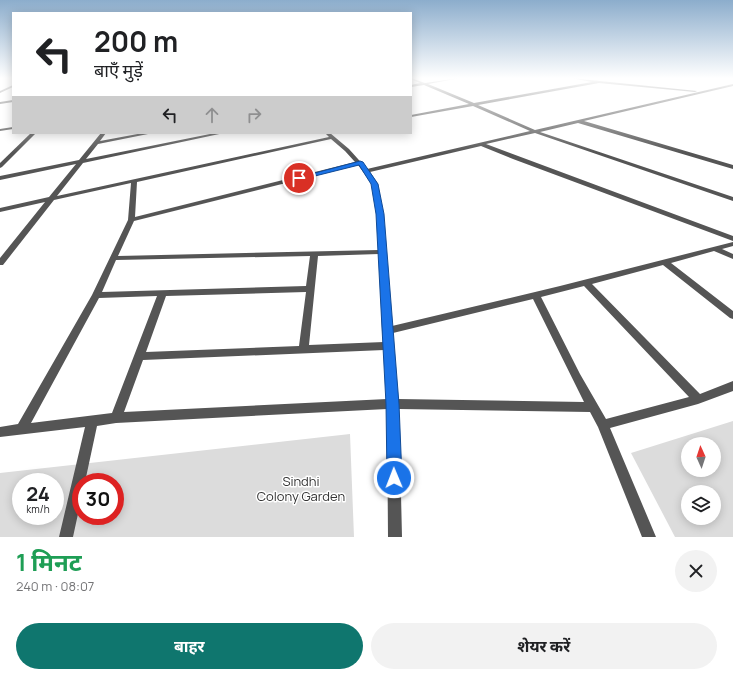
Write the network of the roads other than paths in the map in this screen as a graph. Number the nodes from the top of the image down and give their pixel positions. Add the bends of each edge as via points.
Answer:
1 (470, 103) edge
2 (485, 103) edge
3 (655, 103) edge
4 (474, 105) junction
5 (412, 116) edge
6 (578, 121) junction
7 (12, 128) edge
8 (0, 130) edge
9 (534, 131) junction
10 (33, 134) edge
11 (103, 134) edge
12 (146, 134) edge
13 (217, 134) edge
14 (329, 135) edge
15 (97, 143) junction
16 (481, 144) junction
17 (733, 160) edge
18 (80, 161) junction
19 (0, 166) edge
20 (731, 166) edge
21 (363, 167) junction
22 (0, 178) edge
23 (134, 180) junction
24 (50, 199) junction
25 (733, 199) edge
26 (0, 210) edge
27 (130, 220) junction
28 (733, 239) edge
29 (733, 244) edge
30 (715, 249) junction
31 (383, 252) junction
32 (314, 254) junction
33 (733, 257) edge
34 (113, 258) junction
35 (666, 262) junction
36 (0, 263) edge
37 (586, 283) junction
38 (310, 289) junction
39 (162, 293) junction
40 (96, 295) junction
41 (536, 296) junction
42 (733, 316) edge
43 (387, 331) junction
44 (388, 346) junction
45 (304, 349) junction
46 (139, 356) junction
47 (733, 386) edge
48 (698, 398) junction
49 (393, 404) junction
50 (593, 407) junction
51 (116, 418) junction
52 (92, 420) junction
53 (603, 426) junction
54 (22, 428) junction
55 (0, 432) edge
56 (66, 537) edge
57 (396, 537) edge
58 (649, 537) edge

1 - 4 street
2 - 4 street
3 - 6 street
4 - 5 street
4 - 9 street
6 - 9 street
6 - 20 street
7 - 8 street
9 - 16 street
9 - 25 street
10 - 19 street
11 - 15 street
12 - 15 street
13 - 18 street
14 - 21 street
14 - 23 street
15 - 18 street
16 - 21 street
16 - 28 street
17 - 20 street
18 - 22 street
18 - 24 street
21 - 27 street
21 - 31 street via 374,184 380,214
23 - 24 street
23 - 27 street
24 - 26 street
24 - 36 street
27 - 34 street
29 - 30 street
30 - 33 street
30 - 35 street
31 - 32 street
31 - 43 street
32 - 34 street
32 - 38 street
34 - 40 street
35 - 37 street
35 - 42 street
37 - 41 street
37 - 48 street
38 - 39 street
38 - 45 street
39 - 40 street
39 - 46 street
40 - 54 street
41 - 43 street
41 - 50 street
43 - 44 street
44 - 45 street
44 - 49 street
45 - 46 street
46 - 51 street
47 - 48 street
48 - 53 street
49 - 50 street
49 - 51 street
49 - 57 street
50 - 53 street
51 - 52 street
52 - 54 street
52 - 56 street
53 - 58 street
54 - 55 street

